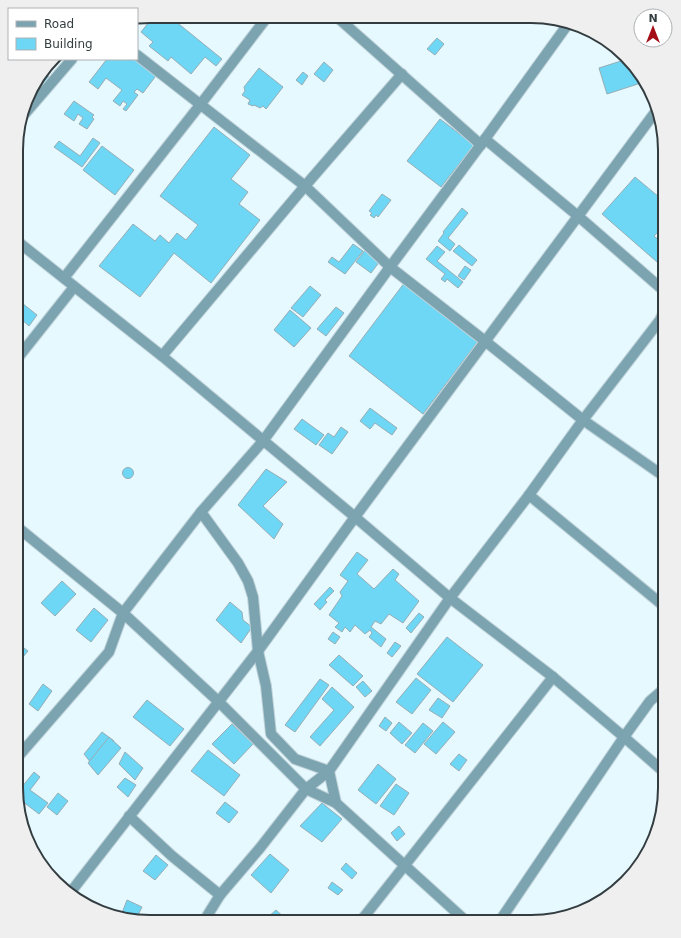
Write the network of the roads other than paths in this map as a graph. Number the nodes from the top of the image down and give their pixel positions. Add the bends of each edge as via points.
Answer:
1 (263, 23) edge
2 (344, 23) edge
3 (565, 28) edge
4 (138, 56) edge
5 (71, 60) edge
6 (402, 74) junction
7 (200, 105) junction
8 (31, 107) edge
9 (653, 115) edge
10 (483, 142) junction
11 (305, 186) junction
12 (578, 216) junction
13 (23, 246) edge
14 (390, 267) junction
15 (64, 278) junction
16 (658, 286) edge
17 (74, 287) junction
18 (658, 323) edge
19 (485, 341) junction
20 (23, 351) edge
21 (162, 356) junction
22 (583, 420) junction
23 (263, 441) junction
24 (658, 472) edge
25 (530, 495) junction
26 (201, 512) junction
27 (355, 517) junction
28 (23, 532) edge
29 (450, 598) junction
30 (658, 601) edge
31 (123, 613) junction
32 (258, 651) junction
33 (553, 677) junction
34 (658, 694) edge
35 (219, 702) junction
36 (624, 737) junction
37 (23, 751) edge
38 (658, 767) edge
39 (329, 771) junction
40 (306, 789) junction
41 (336, 803) junction
42 (129, 816) junction
43 (405, 865) junction
44 (73, 889) edge
45 (220, 895) junction
46 (208, 915) edge
47 (366, 915) edge
48 (459, 915) edge
49 (505, 915) edge

1 - 7 street
2 - 6 street
3 - 10 street
4 - 7 street
5 - 8 street
6 - 10 street
6 - 11 street
7 - 11 street
7 - 15 street
9 - 12 street
10 - 12 street
10 - 14 street
11 - 14 street
11 - 21 street
12 - 16 street
12 - 19 street
13 - 15 street
14 - 19 street
14 - 23 street
15 - 17 street
17 - 20 street
17 - 21 street
18 - 22 street
19 - 22 street
19 - 27 street
21 - 23 street
22 - 24 street
22 - 25 street
23 - 26 street
23 - 27 street
25 - 29 street
25 - 30 street
26 - 31 street
26 - 32 street via 248,581 253,597
27 - 29 street
27 - 32 street
28 - 31 street
29 - 33 street
29 - 39 street
31 - 35 street
31 - 37 street via 109,652
32 - 35 street
32 - 39 street via 266,686 271,734 295,759
33 - 36 street
33 - 43 street
34 - 36 street
35 - 40 street
35 - 42 street
36 - 38 street
36 - 49 street
39 - 40 street
39 - 41 street
40 - 41 street
40 - 45 street
41 - 43 street
42 - 44 street
42 - 45 street via 172,856
43 - 47 street
43 - 48 street
45 - 46 street

